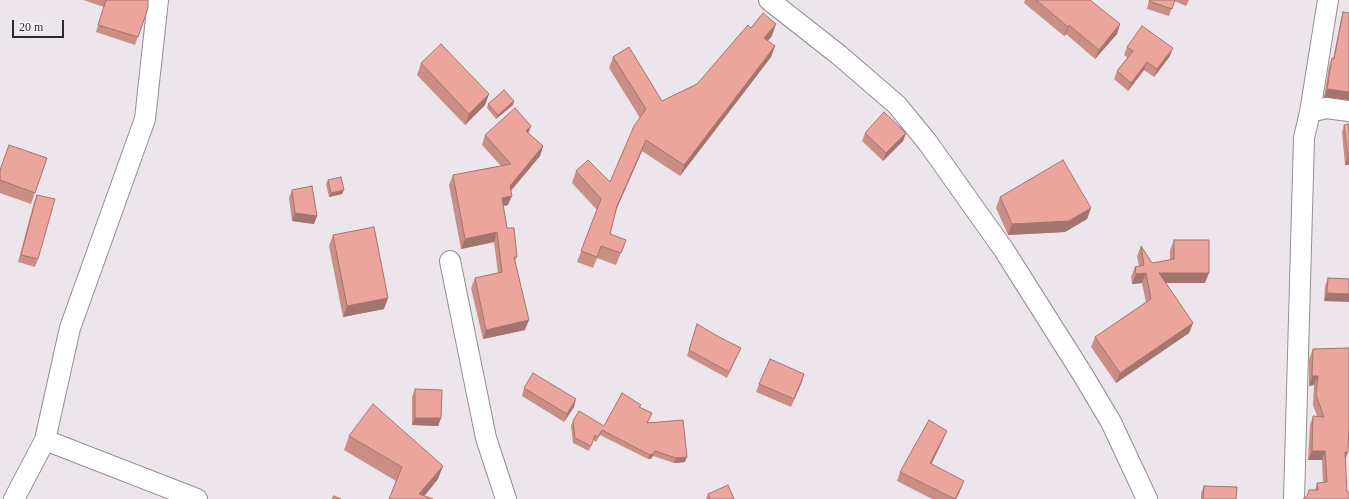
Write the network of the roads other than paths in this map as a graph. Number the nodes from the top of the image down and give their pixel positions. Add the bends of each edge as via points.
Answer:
1 (158, 0) edge
2 (769, 0) edge
3 (1328, 0) edge
4 (1349, 111) edge
5 (1310, 112) junction
6 (450, 261) dead end
7 (45, 440) junction
8 (173, 494) edge
9 (14, 499) edge
10 (197, 499) edge
11 (506, 499) edge
12 (1147, 499) edge
13 (1294, 499) edge

1 - 7 street via 145,120 70,328
2 - 12 street via 839,54 897,105 928,143 1004,250 1083,375 1110,422
3 - 5 street
4 - 5 street via 1326,108
5 - 13 street via 1304,138
6 - 11 street via 486,438
7 - 8 street
7 - 9 street
8 - 10 street

